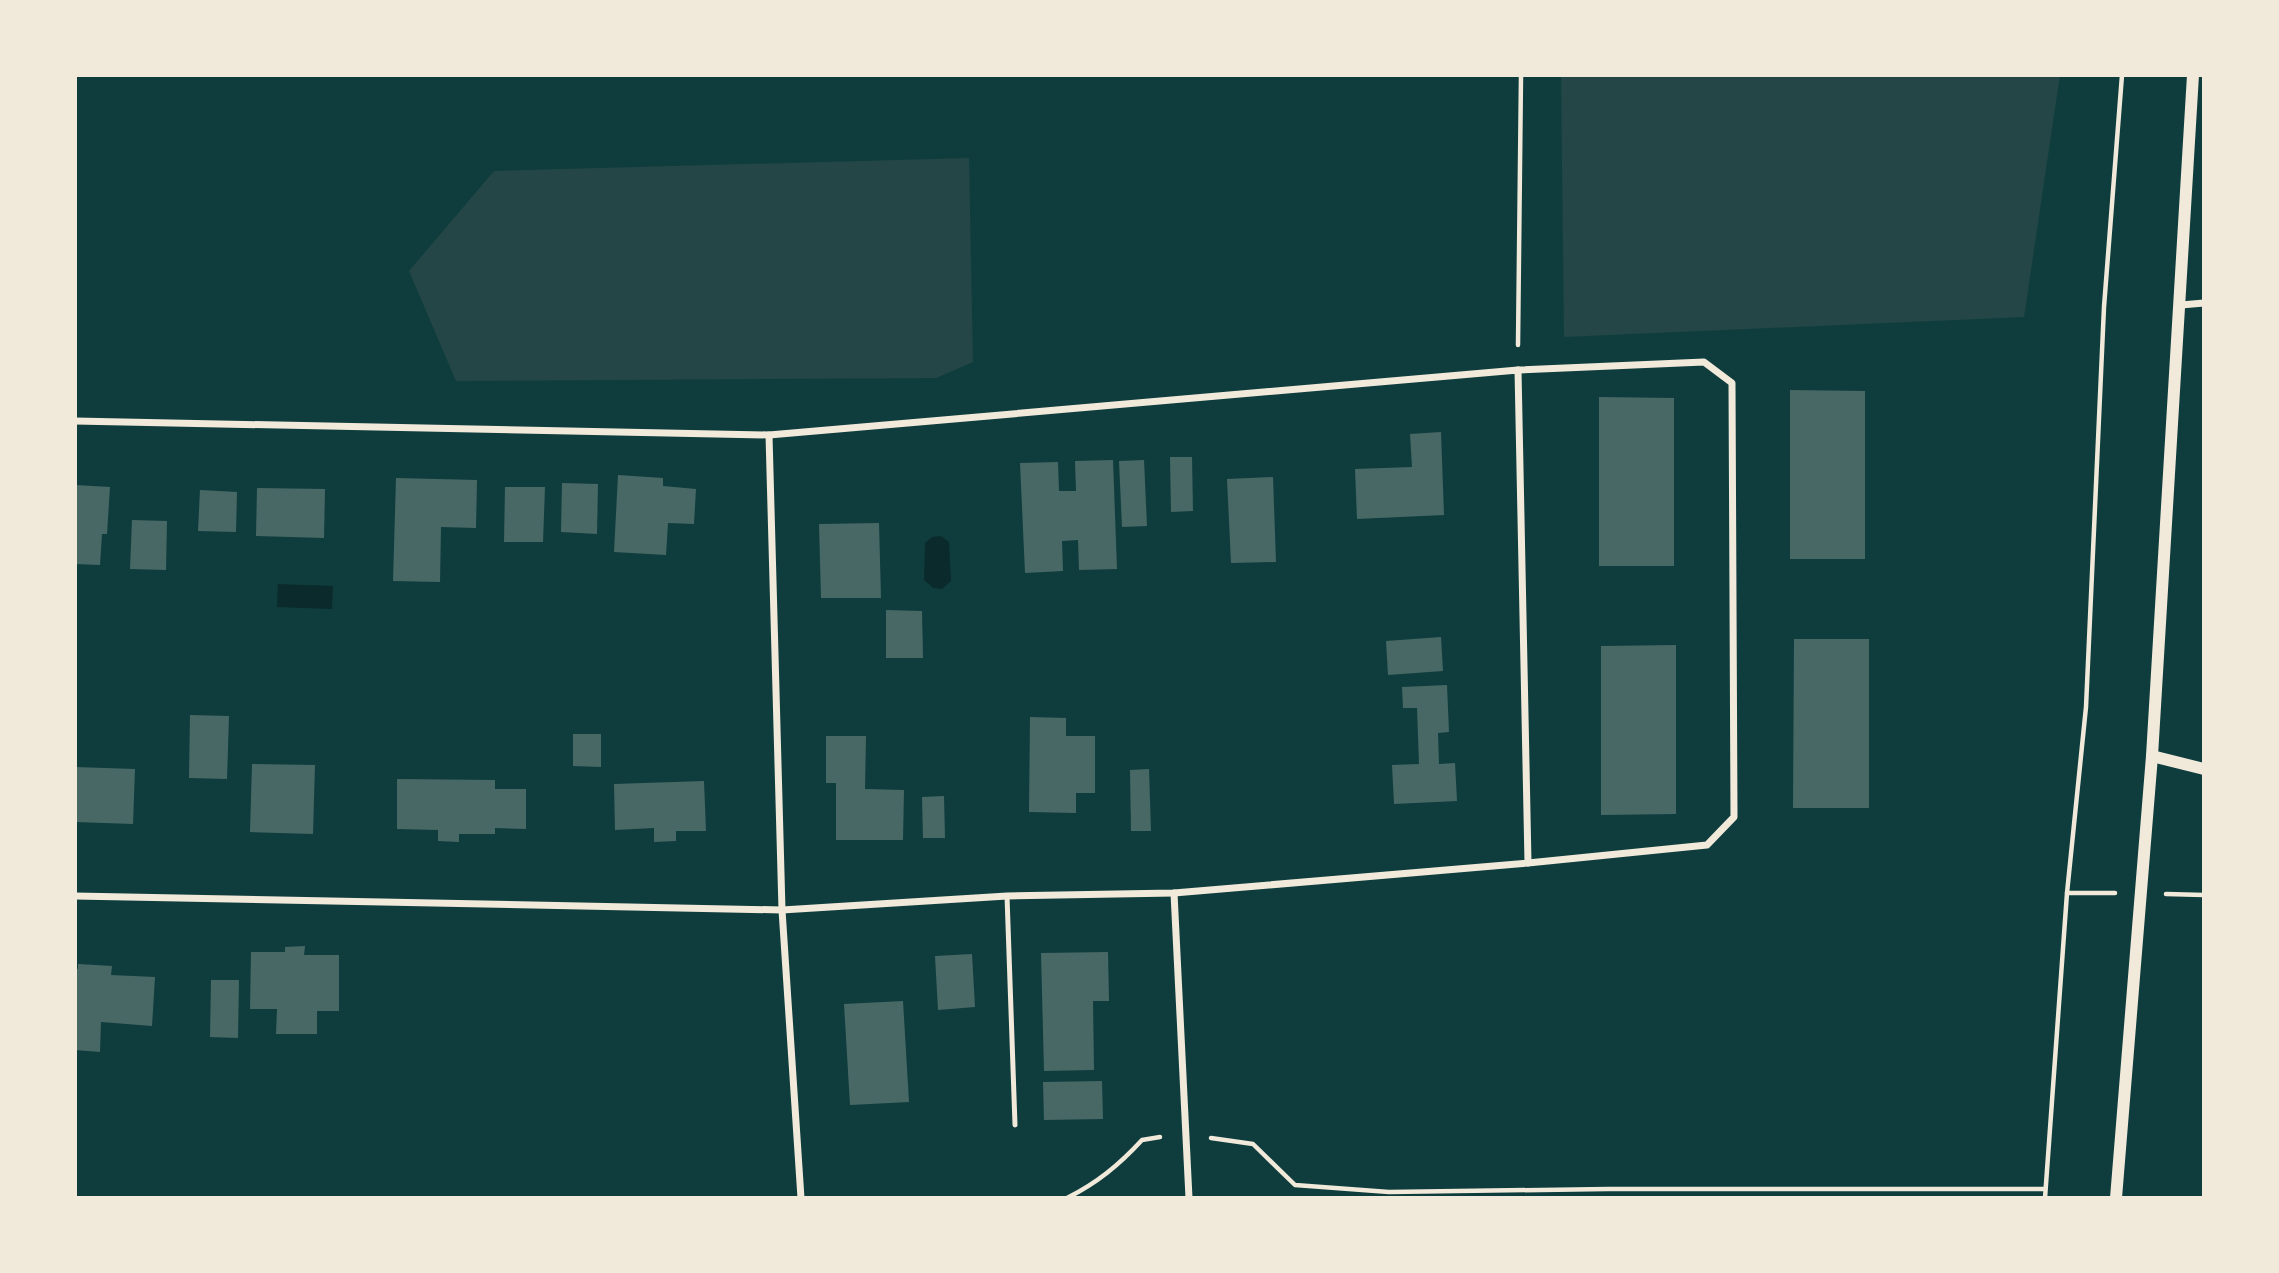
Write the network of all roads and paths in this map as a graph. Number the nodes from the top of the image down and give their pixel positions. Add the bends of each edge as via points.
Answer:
1 (1521, 75) edge
2 (2122, 75) edge
3 (2193, 75) edge
4 (2204, 303) edge
5 (2181, 305) junction
6 (1518, 370) junction
7 (75, 421) edge
8 (769, 435) junction
9 (2152, 756) junction
10 (2204, 769) edge
11 (1528, 863) junction
12 (1174, 892) junction
13 (75, 896) edge
14 (1007, 896) junction
15 (782, 910) junction
16 (1015, 1125) dead end
17 (1186, 1134) junction
18 (2045, 1189) junction
19 (801, 1198) edge
20 (1067, 1198) edge
21 (1189, 1198) edge
22 (2045, 1198) edge
23 (2116, 1198) edge

1 - 6 path
2 - 18 path via 2104,307 2086,706
3 - 5 street
4 - 5 street
5 - 9 street
6 - 8 street
6 - 11 street
6 - 11 street via 1704,362 1732,383 1734,817 1707,845
7 - 8 street
8 - 15 street
9 - 10 street
9 - 23 street
11 - 12 street
12 - 14 street
12 - 17 street
13 - 15 street
14 - 15 street
14 - 16 lane
15 - 19 street
17 - 18 path via 1252,1144 1295,1185 1389,1192
17 - 20 path via 1142,1140 1117,1167
17 - 21 street
18 - 22 path

